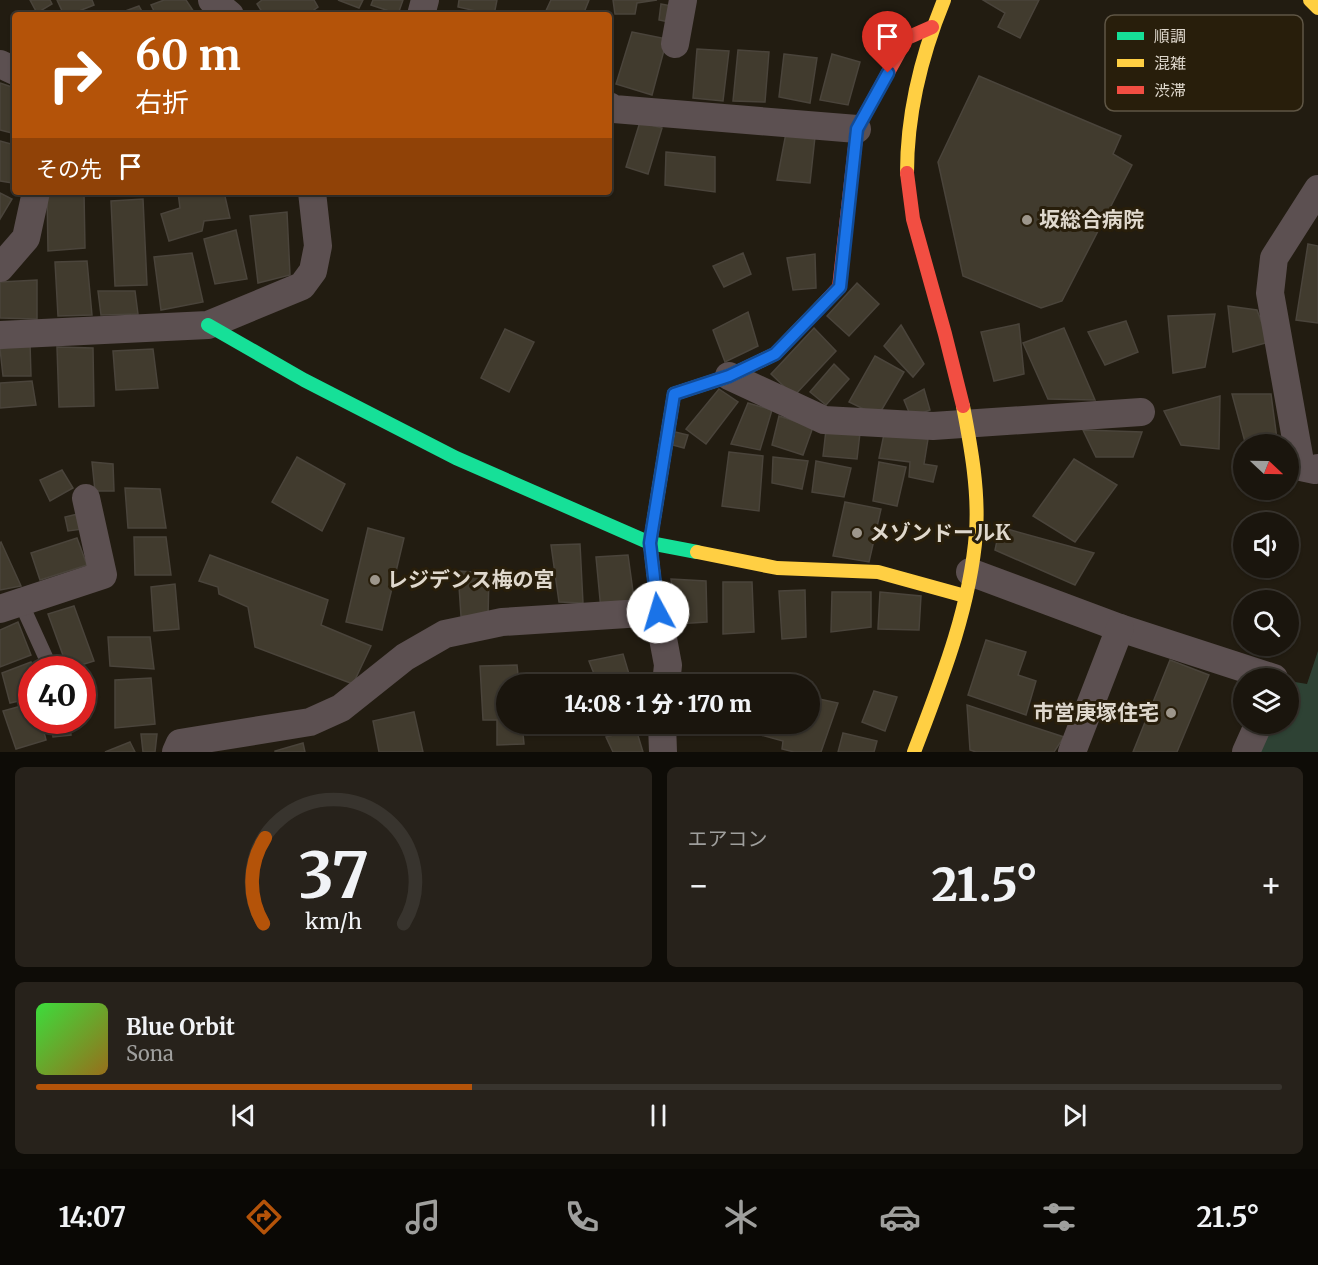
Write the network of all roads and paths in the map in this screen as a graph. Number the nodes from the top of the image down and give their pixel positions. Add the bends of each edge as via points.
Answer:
1 (212, 0) edge
2 (683, 0) edge
3 (944, 0) edge
4 (1310, 0) edge
5 (1318, 8) edge
6 (226, 12) edge
7 (933, 27) junction
8 (675, 44) dead end
9 (612, 108) edge
10 (857, 129) junction
11 (1318, 189) edge
12 (35, 195) edge
13 (312, 195) edge
14 (0, 268) edge
15 (208, 325) junction
16 (0, 334) edge
17 (729, 376) junction
18 (1141, 412) dead end
19 (1318, 468) edge
20 (86, 498) dead end
21 (650, 543) junction
22 (968, 584) junction
23 (10, 606) edge
24 (658, 612) junction
25 (1120, 628) junction
26 (43, 656) edge
27 (1243, 668) edge
28 (667, 674) edge
29 (662, 734) edge
30 (1254, 734) edge
31 (176, 752) edge
32 (663, 752) edge
33 (914, 752) edge
34 (1072, 752) edge
35 (1246, 752) edge

1 - 6 street
2 - 8 street
3 - 7 street
4 - 5 street
7 - 10 street via 907,38
7 - 22 street via 916,86 907,147 909,199 947,339 972,457 975,543
9 - 10 street
10 - 17 street via 840,287 775,354
11 - 19 street via 1274,258 1270,293 1301,467
12 - 14 street via 26,238
13 - 15 street via 318,246 313,271 302,286
15 - 16 street
15 - 21 street via 304,380 456,458
17 - 18 street via 824,420 933,426
17 - 21 street via 674,394
20 - 23 street via 103,575
21 - 22 street via 777,568 878,572 945,589
21 - 24 street
22 - 25 street
22 - 33 street via 945,670
23 - 26 lane
24 - 28 street
24 - 31 street via 502,622 444,634 405,657 341,708 310,722 180,743
25 - 27 street
25 - 34 street
29 - 32 street
30 - 35 street

